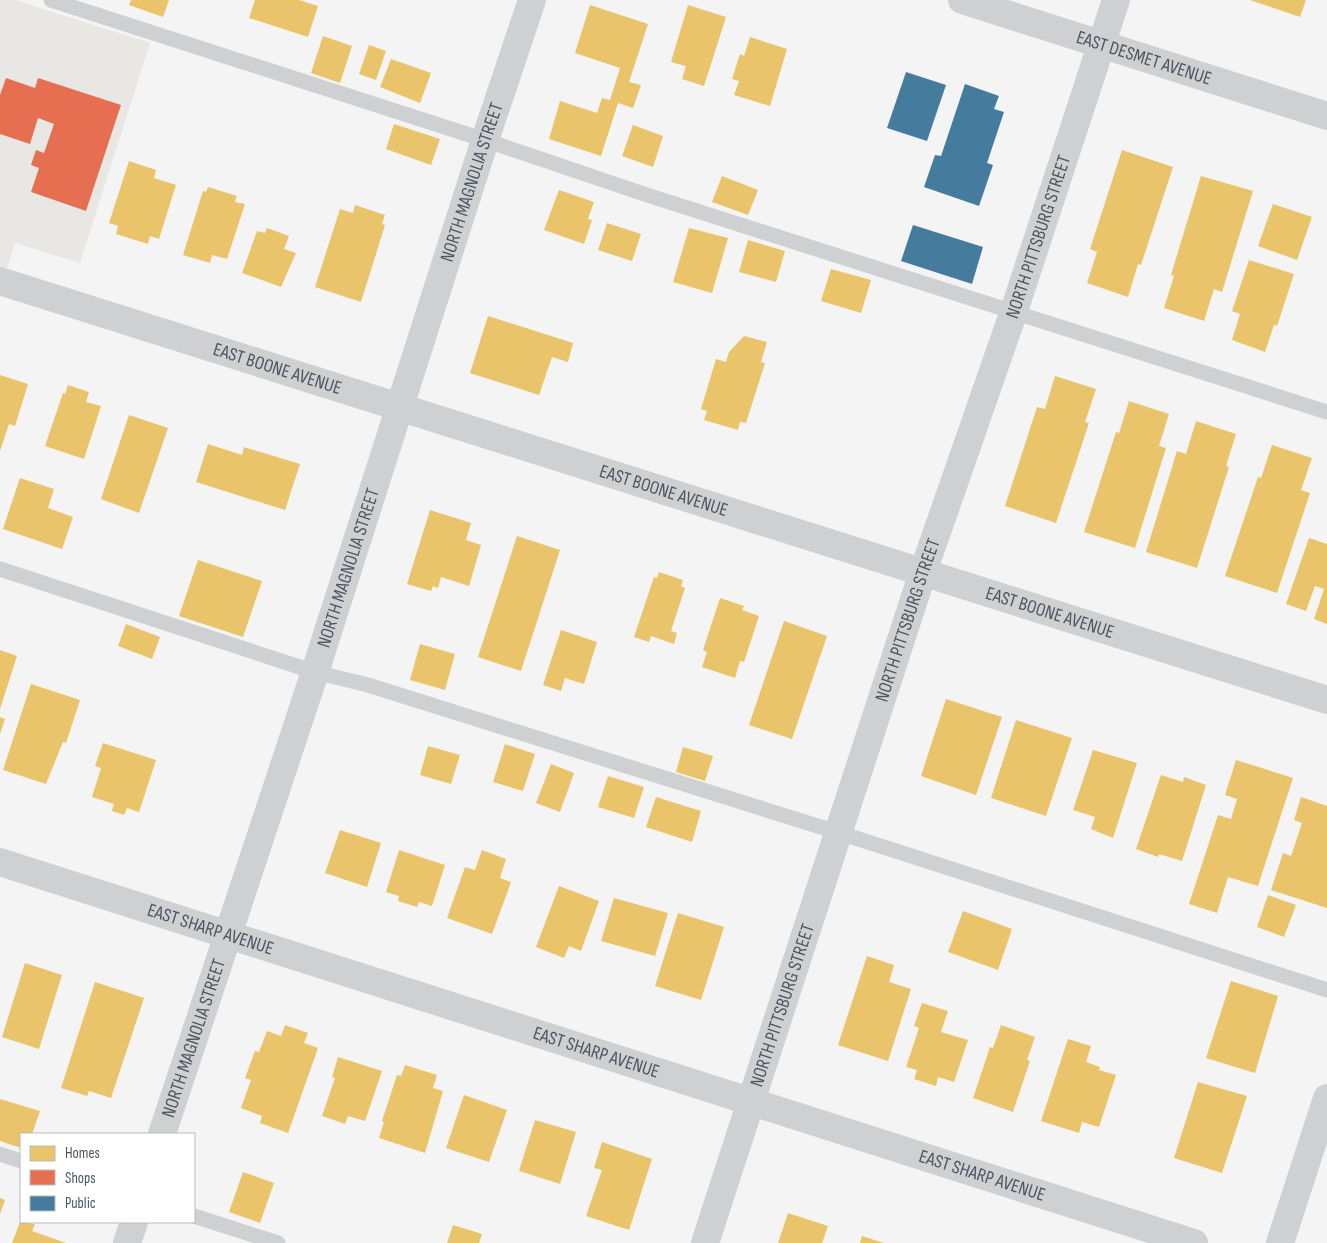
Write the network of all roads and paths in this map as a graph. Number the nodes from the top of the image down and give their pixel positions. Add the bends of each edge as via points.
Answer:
1 (51, 0) edge
2 (532, 0) edge
3 (962, 0) edge
4 (1116, 0) edge
5 (1102, 43) junction
6 (1327, 116) edge
7 (485, 140) junction
8 (0, 280) edge
9 (1014, 311) junction
10 (400, 407) junction
11 (1327, 412) edge
12 (0, 568) edge
13 (923, 572) junction
14 (315, 672) junction
15 (1327, 700) edge
16 (840, 833) junction
17 (0, 862) edge
18 (227, 935) junction
19 (1327, 990) edge
20 (1327, 1098) edge
21 (751, 1100) junction
22 (162, 1133) edge
23 (0, 1154) edge
24 (20, 1161) edge
25 (195, 1216) edge
26 (134, 1223) edge
27 (127, 1243) edge
28 (278, 1243) edge
29 (705, 1243) edge
30 (1194, 1243) edge
31 (1280, 1243) edge

1 - 7 lane
2 - 7 street, NORTH MAGNOLIA STREET
3 - 5 street, EAST DESMET AVENUE
4 - 5 street, NORTH PITTSBURG STREET
5 - 6 street, EAST DESMET AVENUE
5 - 9 street, NORTH PITTSBURG STREET
7 - 9 lane via 647,195
7 - 10 street, NORTH MAGNOLIA STREET
8 - 10 street, EAST BOONE AVENUE
9 - 11 lane
9 - 13 street, NORTH PITTSBURG STREET
10 - 13 street, EAST BOONE AVENUE
10 - 14 street, NORTH MAGNOLIA STREET
12 - 14 lane
13 - 15 street, EAST BOONE AVENUE
13 - 16 street, NORTH PITTSBURG STREET
14 - 16 lane via 368,685
14 - 18 street, NORTH MAGNOLIA STREET
16 - 19 lane
16 - 21 street, NORTH PITTSBURG STREET
17 - 18 street, EAST SHARP AVENUE
18 - 21 street, EAST SHARP AVENUE
18 - 22 street, NORTH MAGNOLIA STREET
20 - 31 street
21 - 29 street, NORTH PITTSBURG STREET
21 - 30 street, EAST SHARP AVENUE
23 - 24 lane
25 - 28 lane
26 - 27 street

